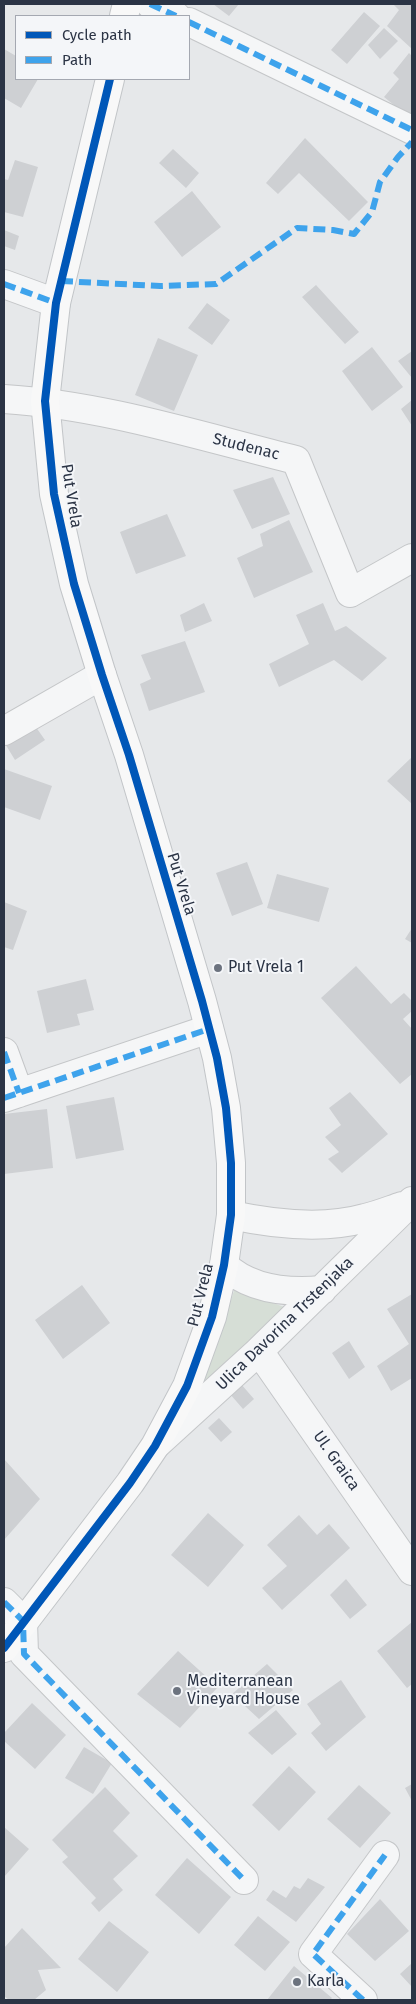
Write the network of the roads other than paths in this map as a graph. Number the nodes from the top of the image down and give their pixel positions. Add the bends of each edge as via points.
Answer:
1 (150, 4) edge
2 (174, 15) edge
3 (190, 22) edge
4 (110, 80) edge
5 (412, 130) edge
6 (4, 284) edge
7 (56, 303) junction
8 (4, 399) edge
9 (45, 401) junction
10 (412, 558) edge
11 (102, 675) junction
12 (4, 731) edge
13 (209, 1029) junction
14 (4, 1052) edge
15 (11, 1095) edge
16 (411, 1205) edge
17 (231, 1215) junction
18 (224, 1265) junction
19 (322, 1290) junction
20 (259, 1351) junction
21 (155, 1446) junction
22 (412, 1570) edge
23 (4, 1602) edge
24 (23, 1621) junction
25 (4, 1648) edge
26 (385, 1855) dead end
27 (244, 1880) dead end
28 (363, 2000) edge

1 - 2 street
3 - 5 street
4 - 7 main road, Put Vrela
6 - 7 street
7 - 9 main road, Put Vrela
8 - 9 street
9 - 10 street, Studenac via 95,409 296,460 350,593
9 - 11 main road, Put Vrela via 54,494 74,584
11 - 12 street
11 - 13 main road, Put Vrela via 129,755
13 - 15 street
13 - 17 main road, Put Vrela via 226,1108
14 - 15 street
16 - 17 street via 364,1219 326,1224 259,1221
16 - 19 street, Ulica Davorina Trstenjaka
17 - 18 main road, Put Vrela
18 - 19 street via 234,1275 253,1284 279,1290
18 - 21 main road, Put Vrela via 212,1317 188,1386
19 - 20 street, Ulica Davorina Trstenjaka
20 - 21 street, Ulica Davorina Trstenjaka
20 - 22 street, Ul. Graica
21 - 24 main road, Put Vrela via 130,1484
23 - 24 street
24 - 25 main road, Put Vrela
24 - 27 street via 24,1654
26 - 28 street via 313,1954

